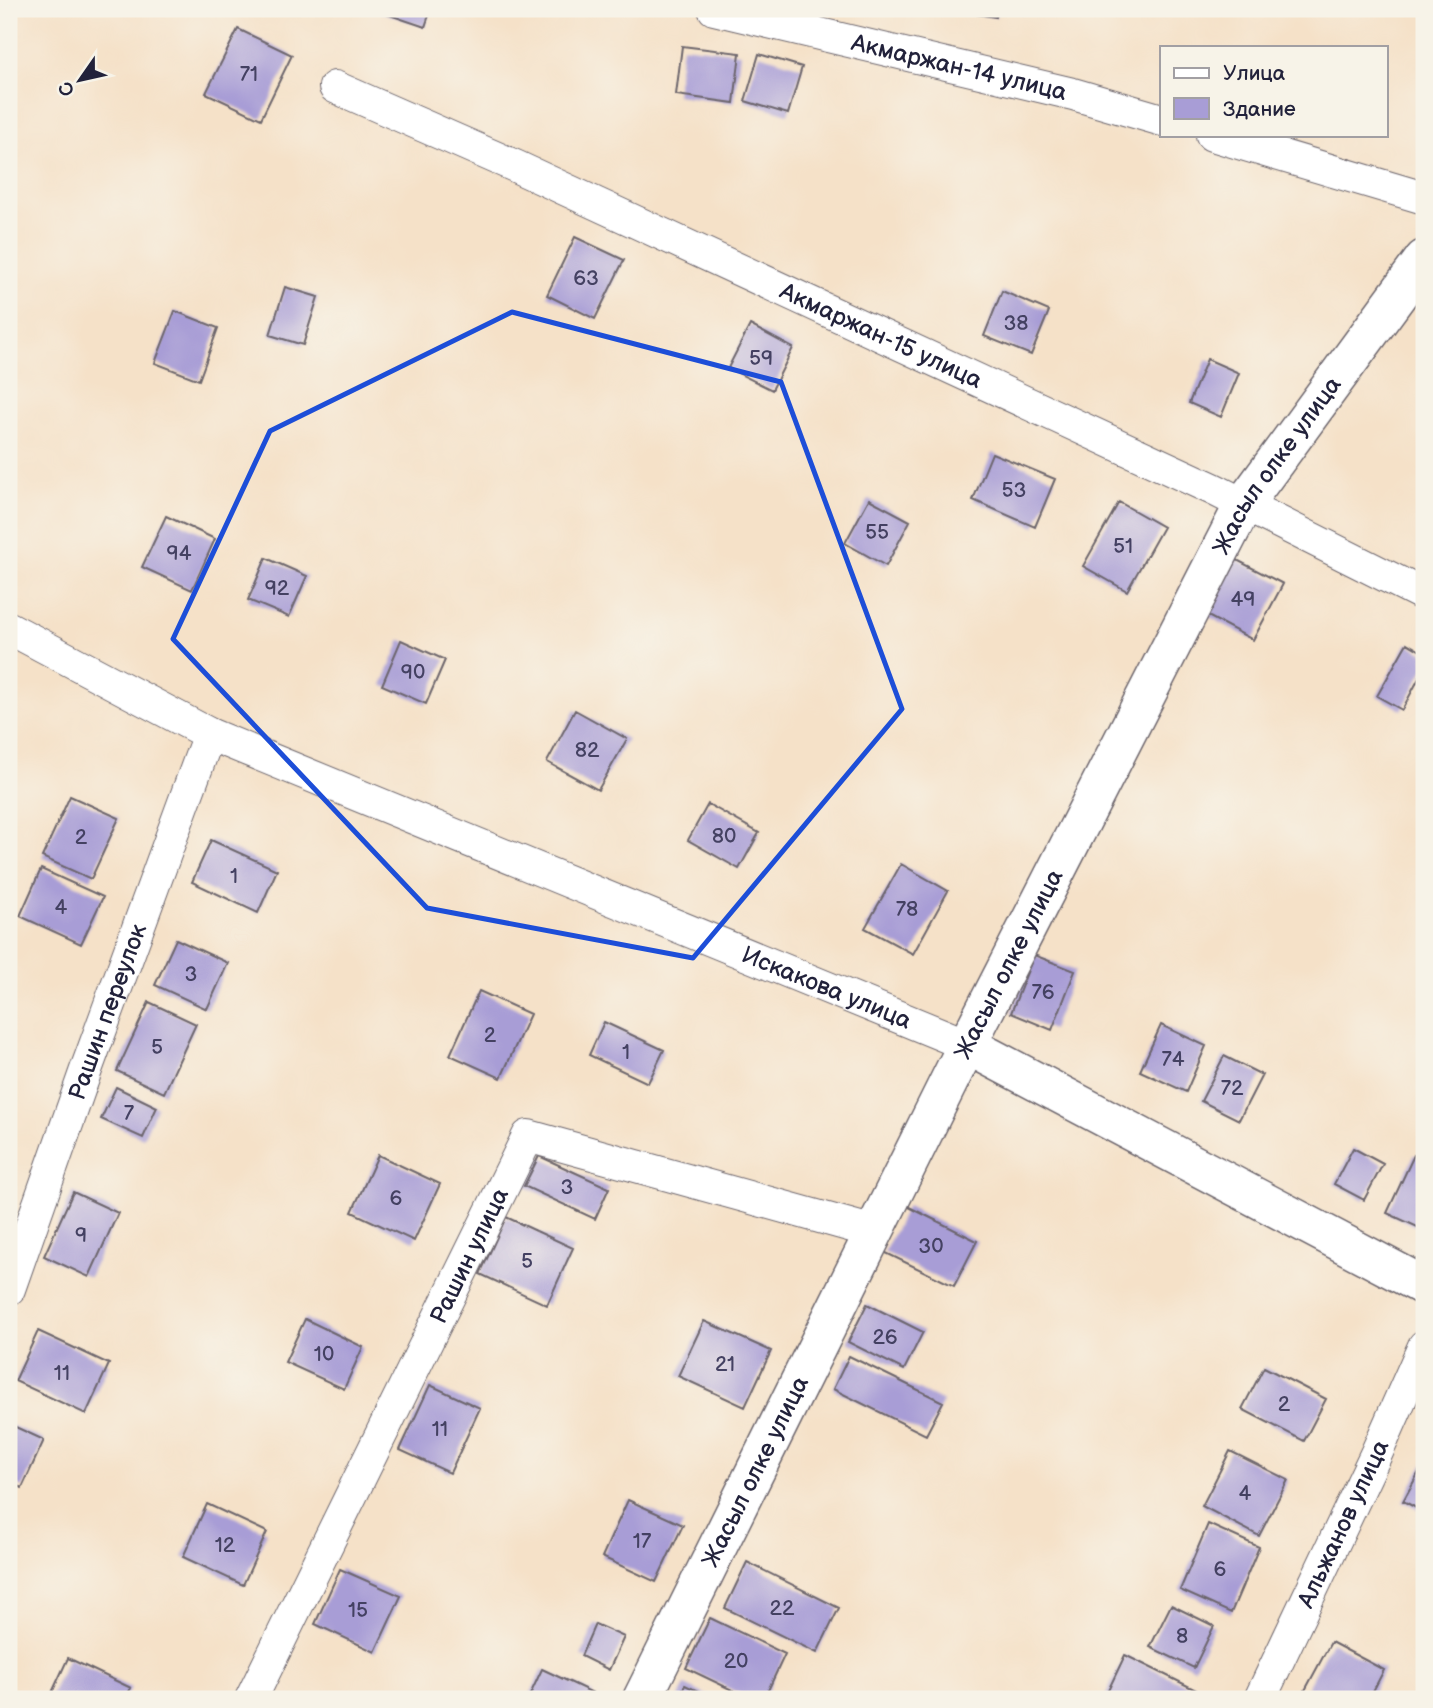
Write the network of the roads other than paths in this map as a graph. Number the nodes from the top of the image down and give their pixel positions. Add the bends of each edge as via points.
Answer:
1 (714, 9) edge
2 (335, 87) dead end
3 (1160, 119) edge
4 (1215, 136) edge
5 (1424, 198) edge
6 (1424, 259) edge
7 (1244, 504) junction
8 (1424, 595) edge
9 (9, 628) edge
10 (209, 734) junction
11 (967, 1045) junction
12 (874, 1232) junction
13 (1424, 1286) edge
14 (9, 1289) edge
15 (1424, 1346) edge
16 (251, 1699) edge
17 (642, 1699) edge
18 (1260, 1699) edge

1 - 3 street, Акмаржан-14 улица via 1073,94
2 - 7 street, Акмаржан-15 улица
4 - 5 street
6 - 7 street, Жасыл олке улица
7 - 8 street, Акмаржан-15 улица
7 - 11 street, Жасыл олке улица
9 - 10 street, Искакова улица
10 - 11 street, Искакова улица
10 - 14 street, Рашин переулок
11 - 12 street, Жасыл олке улица
11 - 13 street, Искакова улица
12 - 16 street, Рашин улица via 528,1136
12 - 17 street, Жасыл олке улица
15 - 18 street, Альжанов улица

